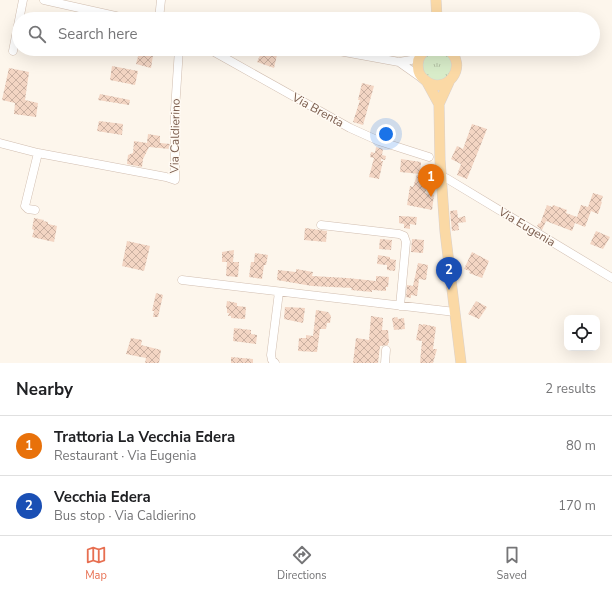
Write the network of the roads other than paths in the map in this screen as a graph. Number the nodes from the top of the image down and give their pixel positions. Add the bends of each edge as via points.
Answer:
1 (23, 0) edge
2 (44, 0) edge
3 (161, 0) edge
4 (436, 0) edge
5 (21, 12) edge
6 (98, 12) edge
7 (160, 12) edge
8 (437, 12) edge
9 (179, 56) edge
10 (227, 56) edge
11 (366, 56) edge
12 (417, 56) edge
13 (422, 56) edge
14 (454, 56) edge
15 (399, 62) junction
16 (424, 80) junction
17 (449, 82) junction
18 (439, 104) junction
19 (0, 143) edge
20 (38, 152) junction
21 (429, 157) dead end
22 (441, 178) junction
23 (34, 210) dead end
24 (321, 225) dead end
25 (612, 278) edge
26 (182, 280) dead end
27 (279, 292) junction
28 (400, 306) junction
29 (455, 312) junction
30 (386, 350) dead end
31 (275, 363) edge
32 (385, 363) edge
33 (461, 363) edge

1 - 5 street
2 - 6 street
3 - 7 street
4 - 8 main road
9 - 20 street, Via Caldierino via 175,180
10 - 21 street, Via Brenta via 350,128
11 - 15 street
12 - 15 street
13 - 16 main road via 418,68
14 - 17 main road via 456,72
15 - 16 street
16 - 17 main road via 438,85
16 - 18 main road
17 - 18 main road
18 - 22 main road
19 - 20 street, Via Caldierino
20 - 23 street via 25,206
22 - 25 street, Via Eugenia via 446,178
22 - 29 main road
24 - 28 street via 404,236 406,242
26 - 27 street
27 - 28 street
27 - 31 street via 271,355
28 - 29 street
29 - 33 main road
30 - 32 street

